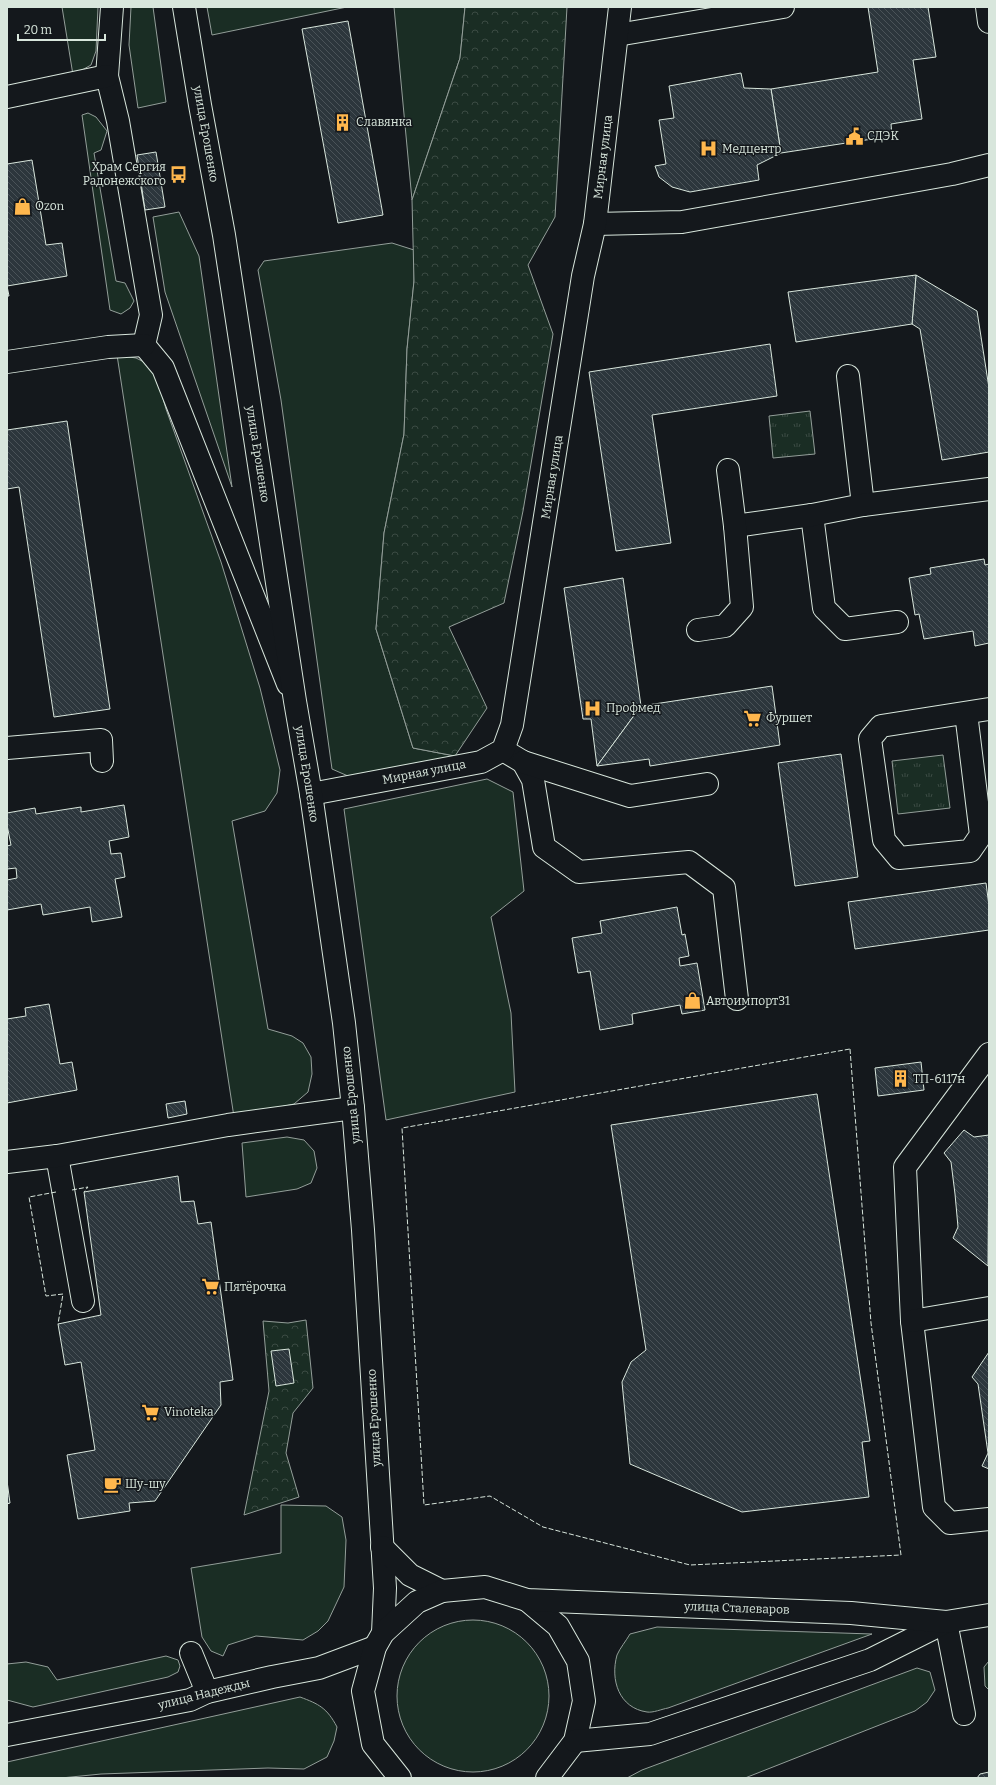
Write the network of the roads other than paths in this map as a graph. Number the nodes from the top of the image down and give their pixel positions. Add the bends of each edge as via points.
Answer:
1 (112, 7) edge
2 (184, 7) edge
3 (620, 7) edge
4 (784, 7) edge
5 (987, 7) edge
6 (989, 22) edge
7 (617, 35) junction
8 (107, 76) junction
9 (7, 97) edge
10 (989, 165) edge
11 (595, 224) junction
12 (144, 345) junction
13 (7, 362) edge
14 (848, 376) dead end
15 (728, 470) dead end
16 (989, 489) edge
17 (863, 505) junction
18 (812, 515) junction
19 (735, 526) junction
20 (897, 622) dead end
21 (698, 630) dead end
22 (295, 701) junction
23 (989, 709) edge
24 (966, 713) junction
25 (7, 748) edge
26 (502, 750) junction
27 (102, 761) dead end
28 (523, 762) junction
29 (707, 784) dead end
30 (312, 794) junction
31 (737, 999) dead end
32 (989, 1054) edge
33 (353, 1108) junction
34 (57, 1156) junction
35 (7, 1162) edge
36 (83, 1301) dead end
37 (989, 1308) edge
38 (912, 1321) junction
39 (989, 1519) edge
40 (382, 1547) junction
41 (442, 1591) junction
42 (527, 1600) junction
43 (989, 1615) edge
44 (946, 1622) junction
45 (379, 1640) junction
46 (191, 1654) dead end
47 (207, 1692) junction
48 (964, 1714) dead end
49 (7, 1735) edge
50 (575, 1741) junction
51 (562, 1768) edge
52 (400, 1778) edge
53 (547, 1778) edge

1 - 8 main road
2 - 22 main road, улица Ерошенко via 224,235
3 - 7 main road, Мирная улица
4 - 7 main road
5 - 6 main road
7 - 11 main road, Мирная улица
8 - 9 main road
8 - 12 main road via 118,120 151,315
10 - 11 main road via 952,174 682,222
11 - 26 main road, Мирная улица via 583,276 512,725
12 - 13 main road via 108,347
12 - 22 main road via 163,368
14 - 17 main road
15 - 19 main road
16 - 17 main road
17 - 18 main road
18 - 19 main road
18 - 20 main road via 824,608 845,629
19 - 21 main road via 742,607 725,626
22 - 30 main road, улица Ерошенко
23 - 24 main road
24 - 24 main road via 981,835 970,851 899,858 884,840 870,739 881,726
25 - 27 main road via 101,740
26 - 28 main road
26 - 30 main road, Мирная улица via 481,762
28 - 29 main road via 630,796
28 - 31 main road via 533,780 544,847 579,872 689,862 724,888
30 - 33 main road, улица Ерошенко via 344,1023
32 - 38 main road via 905,1167
33 - 34 main road via 228,1125
33 - 40 main road, улица Ерошенко
34 - 35 main road
34 - 36 main road
37 - 38 main road
38 - 39 main road via 934,1507 950,1522
40 - 41 main road via 410,1575
40 - 45 main road, улица Ерошенко via 385,1588
41 - 42 main road, улица Сталеваров via 485,1587
41 - 45 main road, улица Сталеваров via 417,1602
42 - 44 main road, улица Сталеваров via 851,1613
42 - 50 main road, улица Сталеваров via 558,1626 578,1661 584,1701
43 - 44 main road, улица Сталеваров
44 - 48 main road
44 - 50 main road, улица Сталеваров via 870,1660 650,1734
45 - 47 main road, улица Надежды via 319,1668 272,1676
45 - 52 main road via 363,1691 373,1744
46 - 47 main road
47 - 49 main road, улица Надежды via 190,1700
50 - 51 main road, улица Сталеваров
51 - 53 main road, улица Сталеваров

